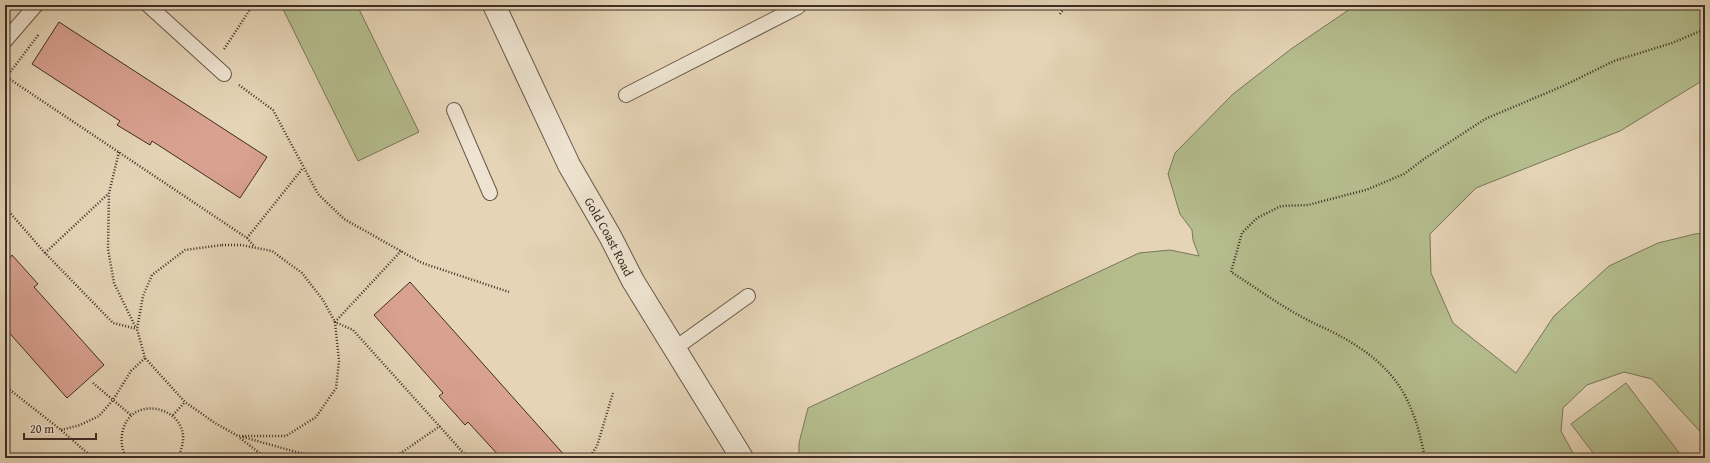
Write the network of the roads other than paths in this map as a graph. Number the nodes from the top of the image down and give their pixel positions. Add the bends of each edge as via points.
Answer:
1 (36, 5) edge
2 (148, 5) edge
3 (494, 5) edge
4 (798, 7) dead end
5 (5, 41) edge
6 (219, 69) road end
7 (626, 95) dead end
8 (454, 110) dead end
9 (490, 193) dead end
10 (748, 296) dead end
11 (674, 349) junction
12 (742, 458) edge

1 - 5 lane
2 - 6 lane
3 - 11 street, Gold Coast Road via 569,166
4 - 7 lane
8 - 9 lane
10 - 11 lane
11 - 12 street, Gold Coast Road

